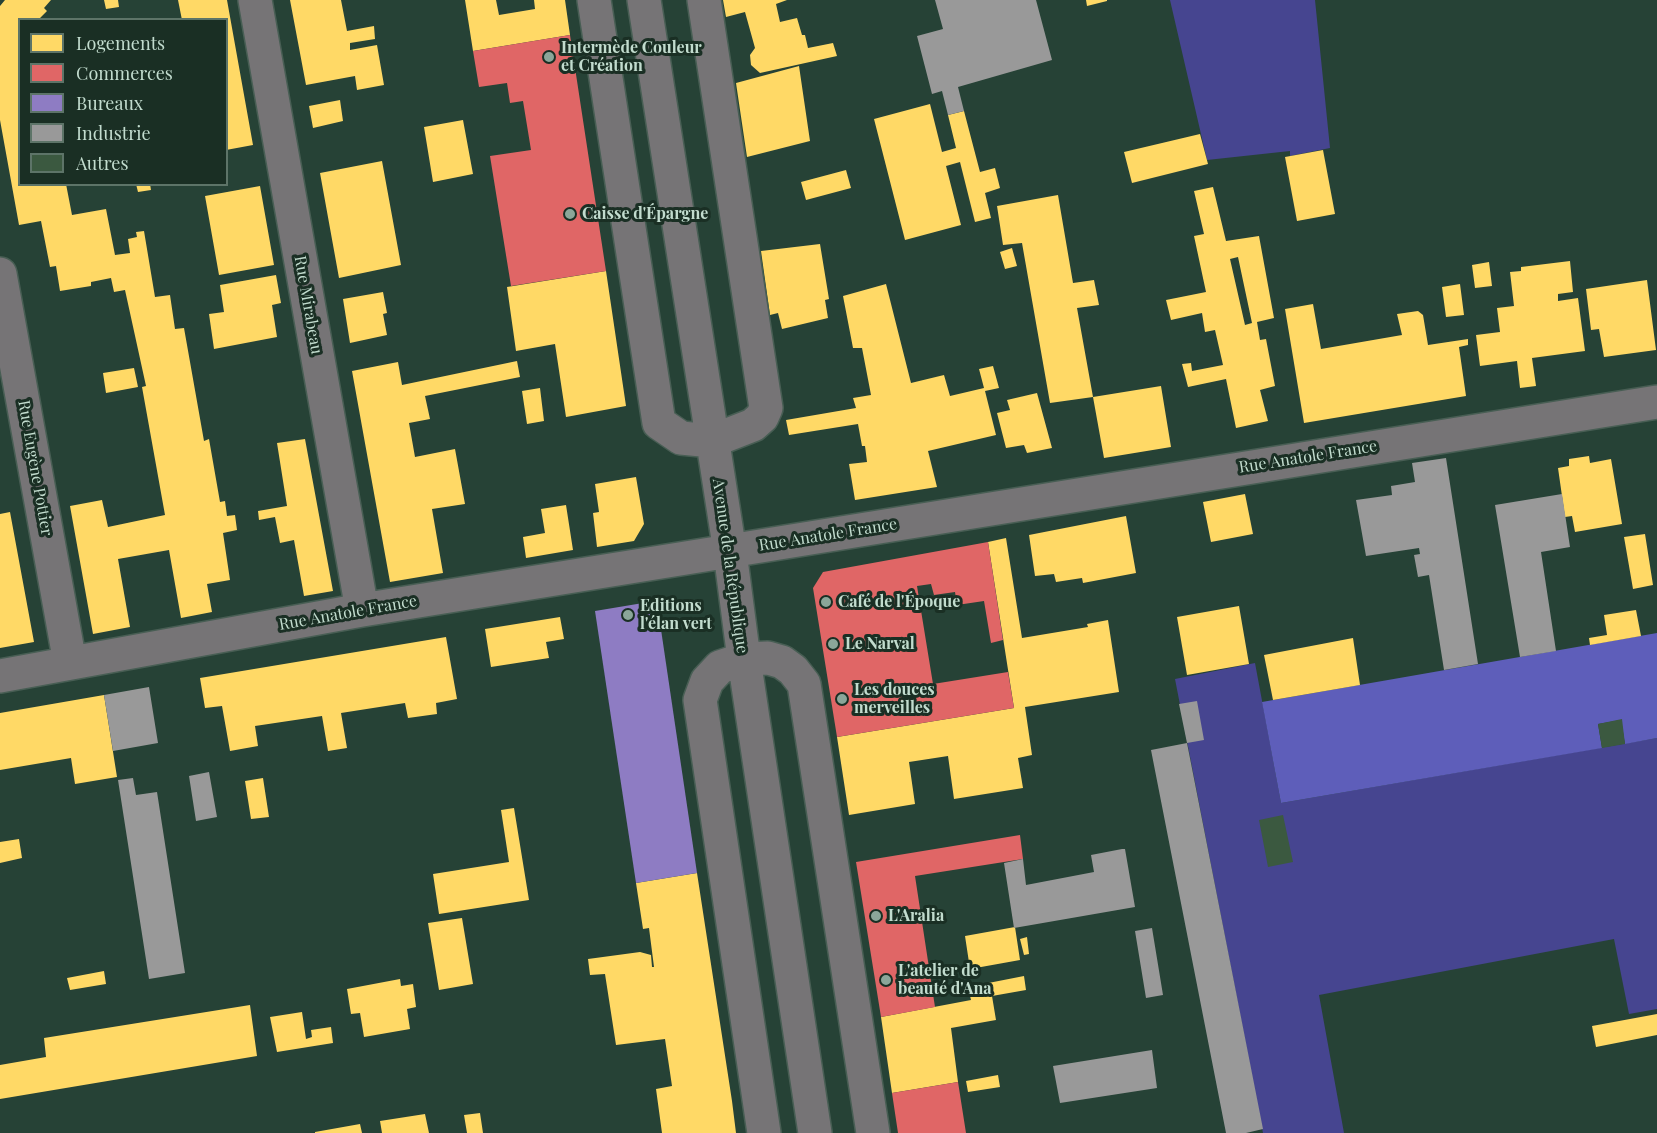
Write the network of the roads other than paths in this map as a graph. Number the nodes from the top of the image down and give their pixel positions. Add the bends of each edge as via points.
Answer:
1 (255, 0) edge
2 (594, 0) edge
3 (644, 0) edge
4 (704, 0) edge
5 (0, 273) edge
6 (1657, 402) edge
7 (712, 441) junction
8 (730, 552) junction
9 (362, 610) junction
10 (744, 659) junction
11 (70, 663) junction
12 (0, 676) edge
13 (764, 1133) edge
14 (815, 1133) edge
15 (873, 1133) edge

1 - 9 street, Rue Mirabeau
2 - 7 street via 659,423 681,438
3 - 7 street, Avenue de la République
4 - 7 street via 766,408 753,425
5 - 11 street, Rue Eugène Pottier
6 - 8 street, Rue Anatole France
7 - 8 street, Avenue de la République
8 - 9 street, Rue Anatole France
8 - 10 street, Avenue de la République
9 - 11 street, Rue Anatole France
10 - 13 street via 720,667 707,681 700,700
10 - 14 street, Avenue de la République
10 - 15 street via 782,662 804,684
11 - 12 street, Rue Anatole France

